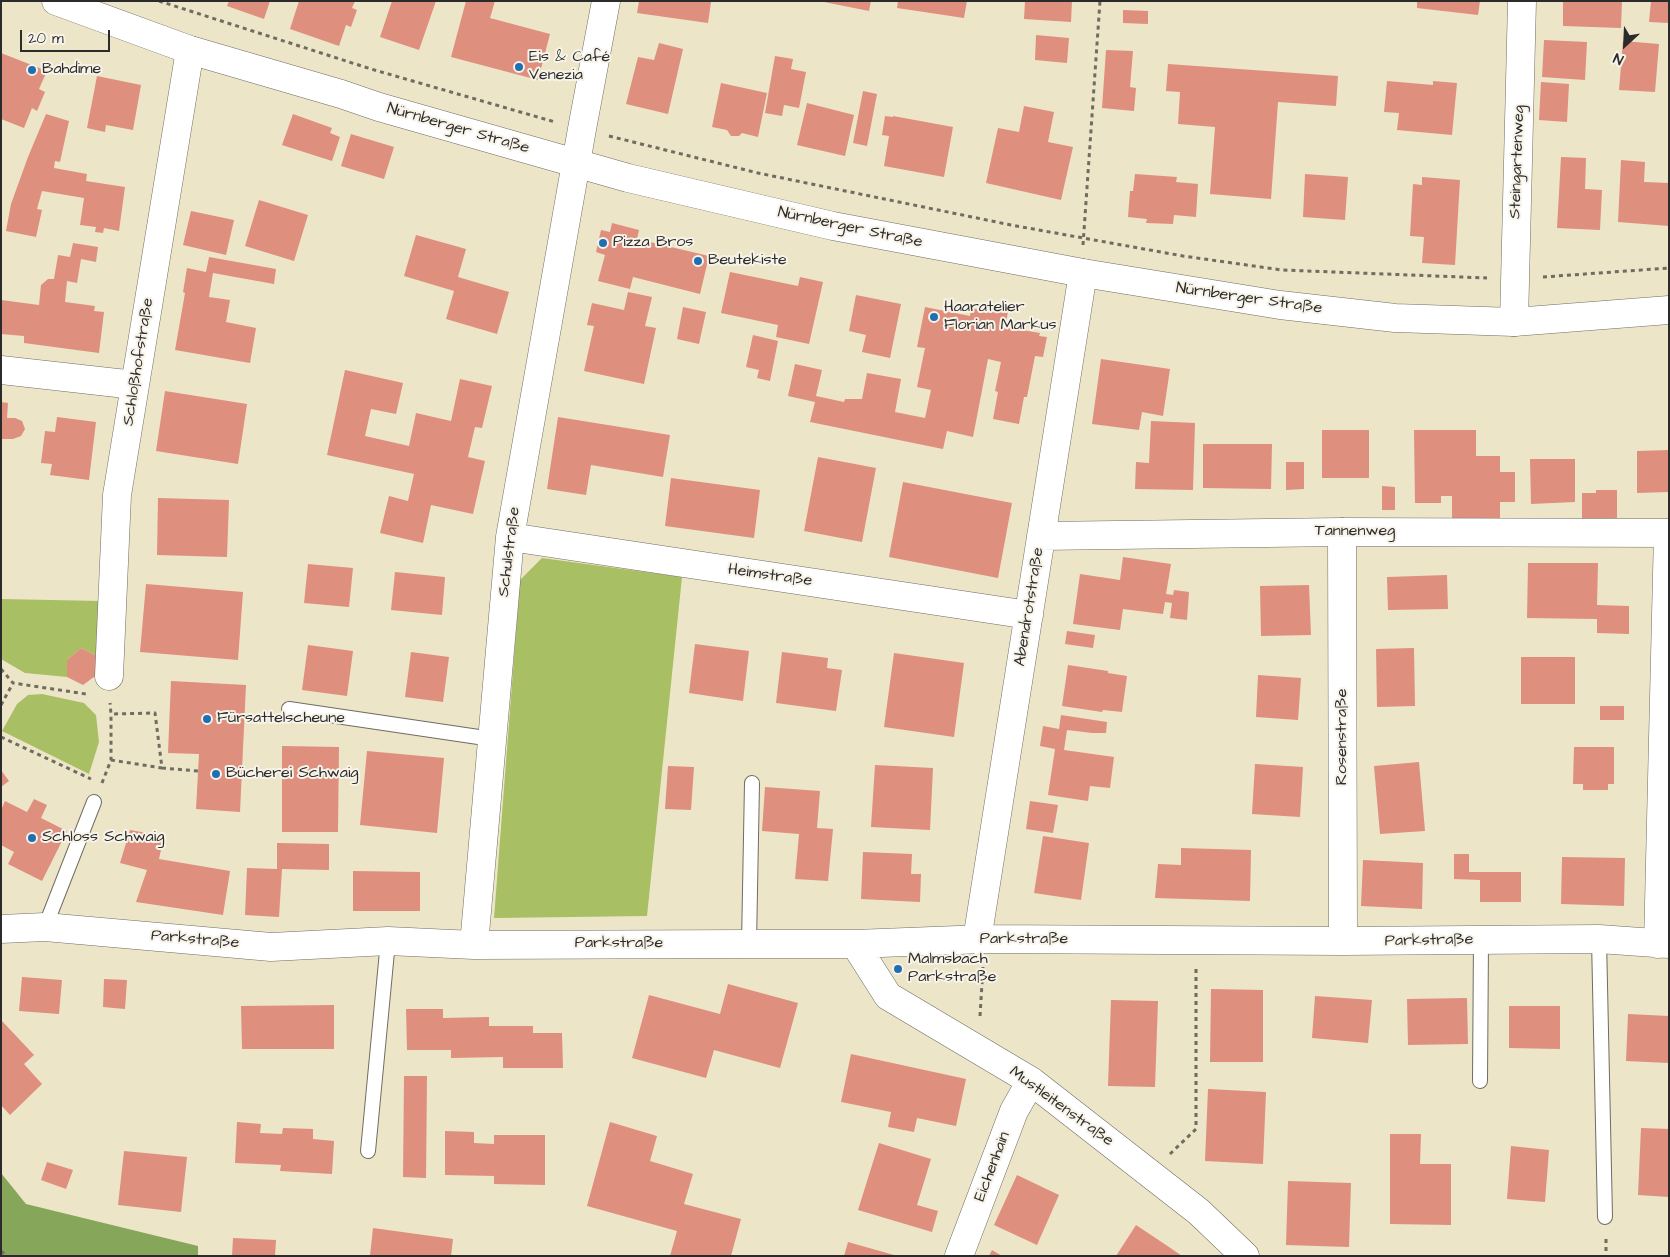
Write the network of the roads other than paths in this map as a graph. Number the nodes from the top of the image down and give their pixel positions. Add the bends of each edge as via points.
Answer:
1 (56, 1) edge
2 (606, 1) edge
3 (1522, 1) edge
4 (190, 50) junction
5 (576, 163) junction
6 (1083, 274) junction
7 (1669, 310) edge
8 (1514, 322) junction
9 (1, 370) edge
10 (135, 385) junction
11 (1342, 532) junction
12 (1668, 533) edge
13 (1041, 536) junction
14 (510, 537) junction
15 (1029, 615) junction
16 (108, 686) road end
17 (289, 709) dead end
18 (492, 739) junction
19 (752, 783) dead end
20 (94, 802) dead end
21 (45, 927) junction
22 (1, 929) edge
23 (1599, 939) junction
24 (980, 940) junction
25 (1481, 940) junction
26 (388, 941) junction
27 (1343, 941) junction
28 (749, 944) junction
29 (855, 944) junction
30 (1663, 944) edge
31 (474, 945) junction
32 (1032, 1081) junction
33 (1480, 1081) dead end
34 (368, 1151) dead end
35 (1605, 1217) dead end
36 (959, 1256) edge
37 (1245, 1256) edge

1 - 4 street, Nürnberger Straße
2 - 5 street, Schulstraße
3 - 8 street, Steingartenweg
4 - 5 street, Nürnberger Straße
4 - 10 street, Schloßhofstraße
5 - 6 street, Nürnberger Straße via 832,226
5 - 14 street, Schulstraße
6 - 8 street, Nürnberger Straße via 1395,318
6 - 13 street, Abendrotstraße
7 - 8 street, Nürnberger Straße
9 - 10 street
10 - 16 street, Schloßhofstraße via 117,495
11 - 12 street, Tannenweg
11 - 13 street, Tannenweg
11 - 27 street, Rosenstraße
12 - 30 street
13 - 15 street, Abendrotstraße
14 - 15 street, Heimstraße
14 - 18 street, Schulstraße
15 - 24 street, Abendrotstraße
17 - 18 lane
18 - 31 street, Schulstraße
19 - 28 lane
20 - 21 lane
21 - 22 street, Parkstraße
21 - 26 street, Parkstraße via 271,947
23 - 25 street, Parkstraße
23 - 30 street, Parkstraße
23 - 35 lane
24 - 27 street, Parkstraße
24 - 29 street, Parkstraße
25 - 27 street, Parkstraße
25 - 33 lane
26 - 31 street, Parkstraße
26 - 34 lane
28 - 29 street, Parkstraße
28 - 31 street, Parkstraße
29 - 32 street, Mustleitenstraße via 888,996
32 - 36 street, Eichenhain via 1014,1111
32 - 37 street, Mustleitenstraße via 1199,1212

